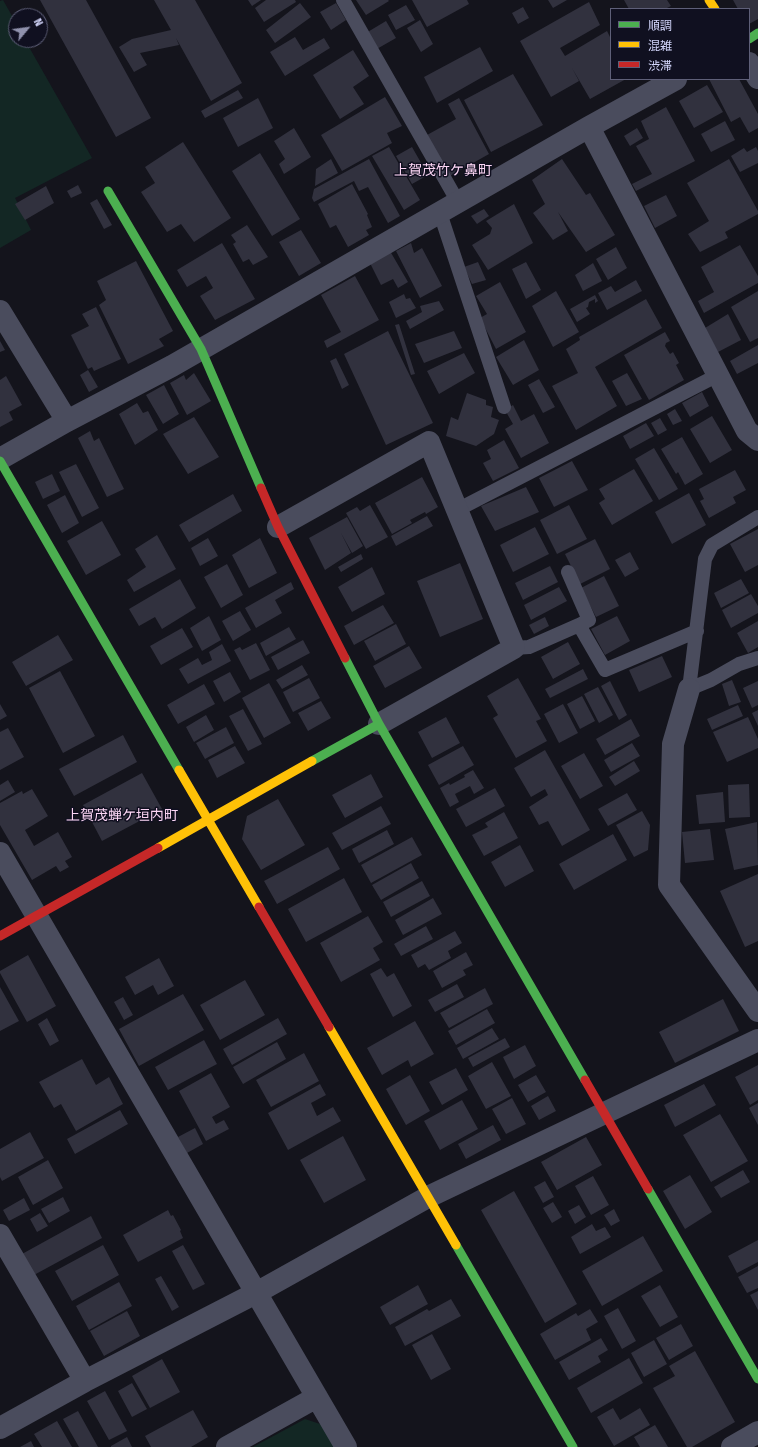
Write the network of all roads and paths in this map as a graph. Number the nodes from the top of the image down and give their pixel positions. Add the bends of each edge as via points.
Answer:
1 (343, 0) edge
2 (750, 65) edge
3 (758, 78) edge
4 (674, 80) edge
5 (590, 127) junction
6 (108, 191) dead end
7 (449, 208) junction
8 (0, 311) edge
9 (201, 349) junction
10 (718, 375) junction
11 (504, 407) dead end
12 (67, 421) junction
13 (758, 440) edge
14 (0, 460) edge
15 (457, 510) junction
16 (758, 517) edge
17 (278, 527) junction
18 (568, 572) dead end
19 (579, 625) junction
20 (697, 631) junction
21 (514, 648) junction
22 (758, 658) edge
23 (689, 689) junction
24 (379, 724) junction
25 (208, 819) junction
26 (0, 853) edge
27 (36, 916) junction
28 (0, 936) edge
29 (758, 1011) edge
30 (758, 1040) edge
31 (604, 1114) junction
32 (428, 1197) junction
33 (0, 1235) edge
34 (256, 1293) junction
35 (758, 1380) edge
36 (85, 1381) junction
37 (317, 1397) junction
38 (0, 1428) edge
39 (758, 1432) edge
40 (227, 1447) edge
41 (346, 1447) edge
42 (573, 1447) edge
43 (732, 1447) edge

1 - 7 lane
2 - 3 street
4 - 5 street
5 - 7 street
5 - 10 street
6 - 9 street
7 - 9 street
7 - 11 lane
8 - 12 street
9 - 12 street
9 - 17 street
10 - 13 street via 747,431
10 - 15 lane
12 - 14 street
14 - 25 street
15 - 17 street via 429,442
15 - 21 street
16 - 20 lane via 712,545 706,559
17 - 24 street
18 - 19 lane via 590,620
19 - 20 lane via 605,670
19 - 21 lane via 529,646
20 - 23 lane
21 - 24 street
22 - 23 lane via 739,664
23 - 29 street via 673,744 669,885
24 - 25 street
24 - 31 street
25 - 27 street
25 - 32 street
26 - 27 street
27 - 28 street
27 - 34 street
30 - 31 street
31 - 32 street
31 - 35 street
32 - 34 street
32 - 42 street
33 - 36 street
34 - 36 street
34 - 37 street
36 - 38 street
37 - 40 street
37 - 41 street
39 - 43 street

